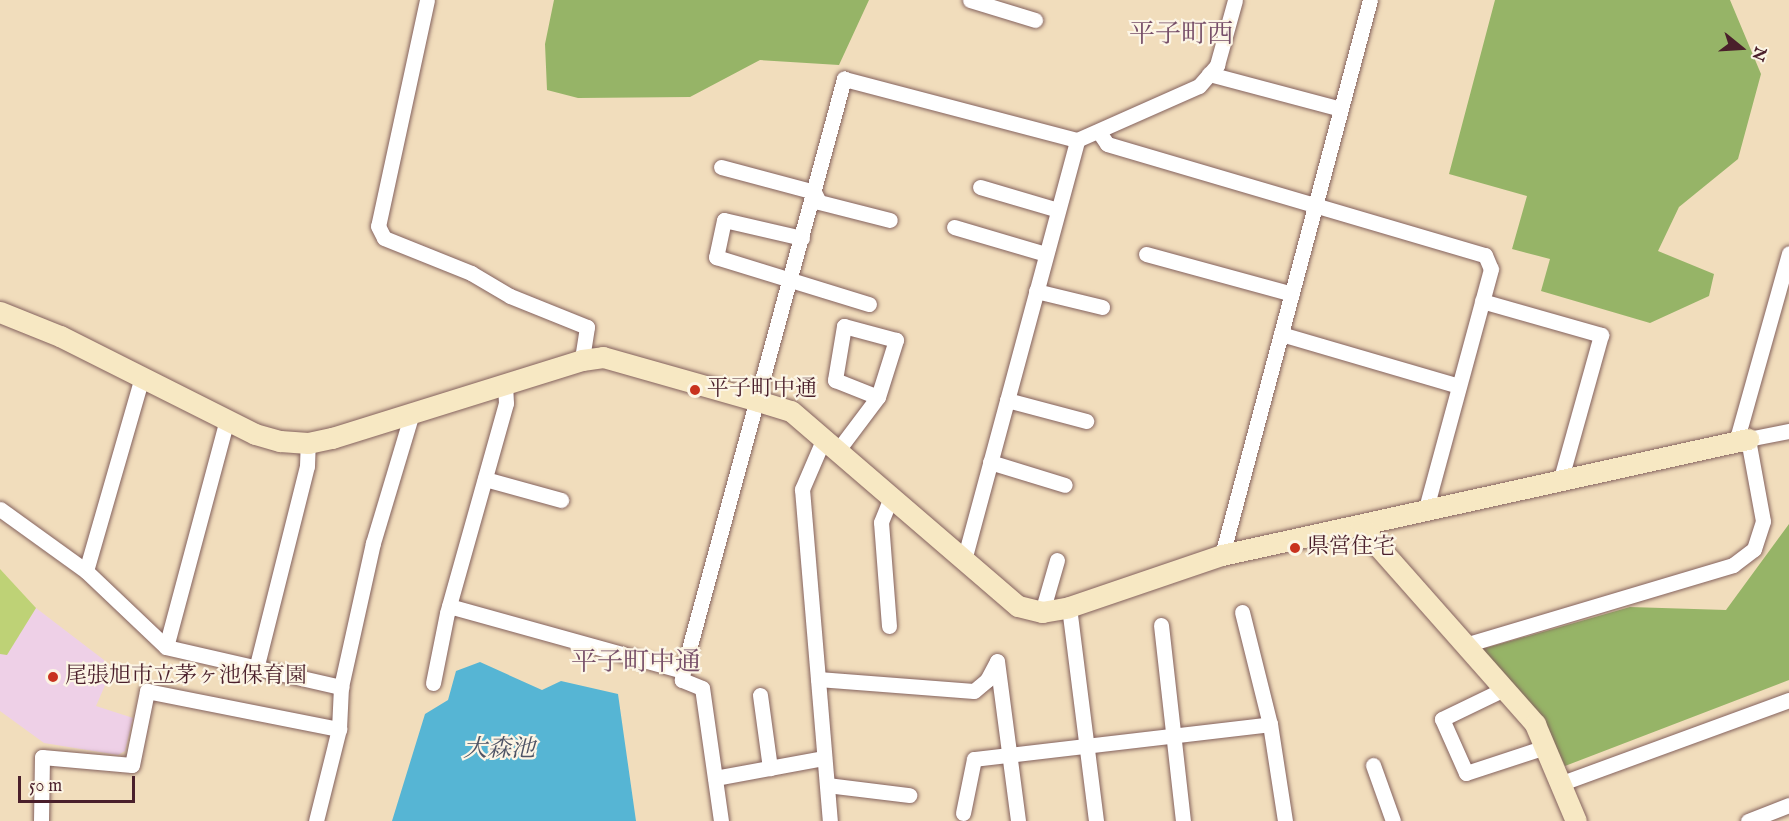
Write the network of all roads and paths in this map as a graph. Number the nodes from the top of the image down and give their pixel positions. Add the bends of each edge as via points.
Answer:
1 (427, 0) edge
2 (970, 0) edge
3 (1235, 0) edge
4 (1370, 0) edge
5 (1035, 20) dead end
6 (1209, 74) junction
7 (1338, 108) junction
8 (1099, 132) junction
9 (1077, 140) junction
10 (721, 167) dead end
11 (980, 187) dead end
12 (814, 192) junction
13 (1316, 204) junction
14 (1058, 210) junction
15 (890, 220) dead end
16 (954, 227) dead end
17 (802, 238) junction
18 (1789, 253) edge
19 (1046, 254) junction
20 (1146, 254) dead end
21 (790, 281) junction
22 (1036, 291) junction
23 (1292, 294) junction
24 (1482, 301) junction
25 (869, 304) dead end
26 (1102, 307) dead end
27 (0, 312) edge
28 (1281, 334) junction
29 (582, 360) junction
30 (142, 377) junction
31 (505, 384) junction
32 (1459, 386) junction
33 (878, 397) junction
34 (1007, 400) junction
35 (758, 401) junction
36 (412, 413) junction
37 (227, 420) junction
38 (1086, 422) dead end
39 (1789, 431) edge
40 (1742, 441) junction
41 (308, 443) junction
42 (831, 444) junction
43 (990, 462) junction
44 (484, 479) junction
45 (1560, 482) junction
46 (1065, 486) dead end
47 (891, 497) junction
48 (561, 500) dead end
49 (0, 509) edge
50 (1425, 512) junction
51 (1361, 527) junction
52 (1222, 555) junction
53 (964, 560) junction
54 (1056, 560) dead end
55 (86, 571) junction
56 (449, 606) junction
57 (1069, 607) junction
58 (1042, 612) junction
59 (1242, 612) dead end
60 (1161, 625) dead end
61 (890, 626) dead end
62 (1464, 645) junction
63 (166, 647) junction
64 (256, 669) junction
65 (683, 671) junction
66 (818, 679) junction
67 (433, 683) dead end
68 (340, 687) junction
69 (1504, 689) junction
70 (760, 695) dead end
71 (1789, 700) edge
72 (1270, 724) junction
73 (339, 729) junction
74 (1174, 737) junction
75 (1087, 746) junction
76 (1545, 747) junction
77 (1009, 757) junction
78 (824, 758) junction
79 (1373, 765) dead end
80 (770, 768) junction
81 (715, 778) junction
82 (1562, 783) junction
83 (827, 785) junction
84 (909, 795) dead end
85 (1789, 805) edge
86 (963, 813) dead end
87 (41, 821) edge
88 (316, 821) edge
89 (721, 821) edge
90 (830, 821) edge
91 (1018, 821) edge
92 (1096, 821) edge
93 (1183, 821) edge
94 (1286, 821) edge
95 (1393, 821) edge
96 (1576, 821) edge
97 (1748, 821) edge

1 - 29 street via 378,226 384,238 587,327
2 - 5 street
3 - 6 street via 1217,65
4 - 7 street
6 - 7 street
6 - 8 street via 1198,86
7 - 13 street
8 - 9 street
8 - 13 street via 1107,144
9 - 12 street via 844,79
9 - 14 street
10 - 12 street
11 - 14 street
12 - 15 street via 819,202
12 - 17 street
13 - 23 street
13 - 24 street via 1485,255 1491,269
14 - 19 street
16 - 19 street
17 - 21 street
17 - 21 street via 724,220 716,257
18 - 40 street
19 - 22 street
20 - 23 street
21 - 25 street
21 - 35 street
22 - 26 street
22 - 34 street
23 - 28 street
24 - 32 street
24 - 45 street via 1601,335
27 - 30 street via 60,336
28 - 32 street
28 - 52 street
29 - 31 street
29 - 35 street via 603,357
30 - 37 street
30 - 55 street
31 - 36 street
31 - 44 street via 506,403
32 - 50 street
33 - 33 street via 896,340 844,326 835,380
33 - 42 street
34 - 38 street
34 - 43 street
35 - 42 street via 791,411
35 - 65 street
36 - 41 street
36 - 68 street via 373,543
37 - 41 street via 255,434
37 - 63 street
39 - 40 street
40 - 45 street
40 - 62 street via 1763,521 1754,549 1733,565
41 - 64 street via 307,466
42 - 47 street
42 - 66 street via 802,489
43 - 46 street
43 - 53 street
44 - 48 street
44 - 56 street
45 - 50 street
47 - 53 street
47 - 61 street via 881,522
49 - 55 street
50 - 51 street
51 - 52 street
51 - 62 street
52 - 57 street
53 - 58 street via 1018,606
54 - 58 street
55 - 63 street
56 - 65 street
56 - 67 street
57 - 58 street
57 - 75 street
59 - 72 street
60 - 74 street
62 - 69 street
63 - 64 street
64 - 68 street
65 - 81 street via 682,680 702,688
66 - 77 street via 974,690 987,680 997,661
66 - 78 street
68 - 73 street
69 - 76 street via 1535,724
69 - 76 street via 1442,719 1466,773
70 - 80 street
71 - 82 street
72 - 74 street
72 - 94 street
73 - 87 street via 147,691 132,765 42,757
73 - 88 street
74 - 75 street
74 - 93 street
75 - 77 street
75 - 92 street
76 - 82 street
77 - 86 street via 974,759
77 - 91 street
78 - 80 street
78 - 83 street
79 - 95 street
80 - 81 street
81 - 89 street
82 - 96 street
83 - 84 street
83 - 90 street
85 - 97 street

